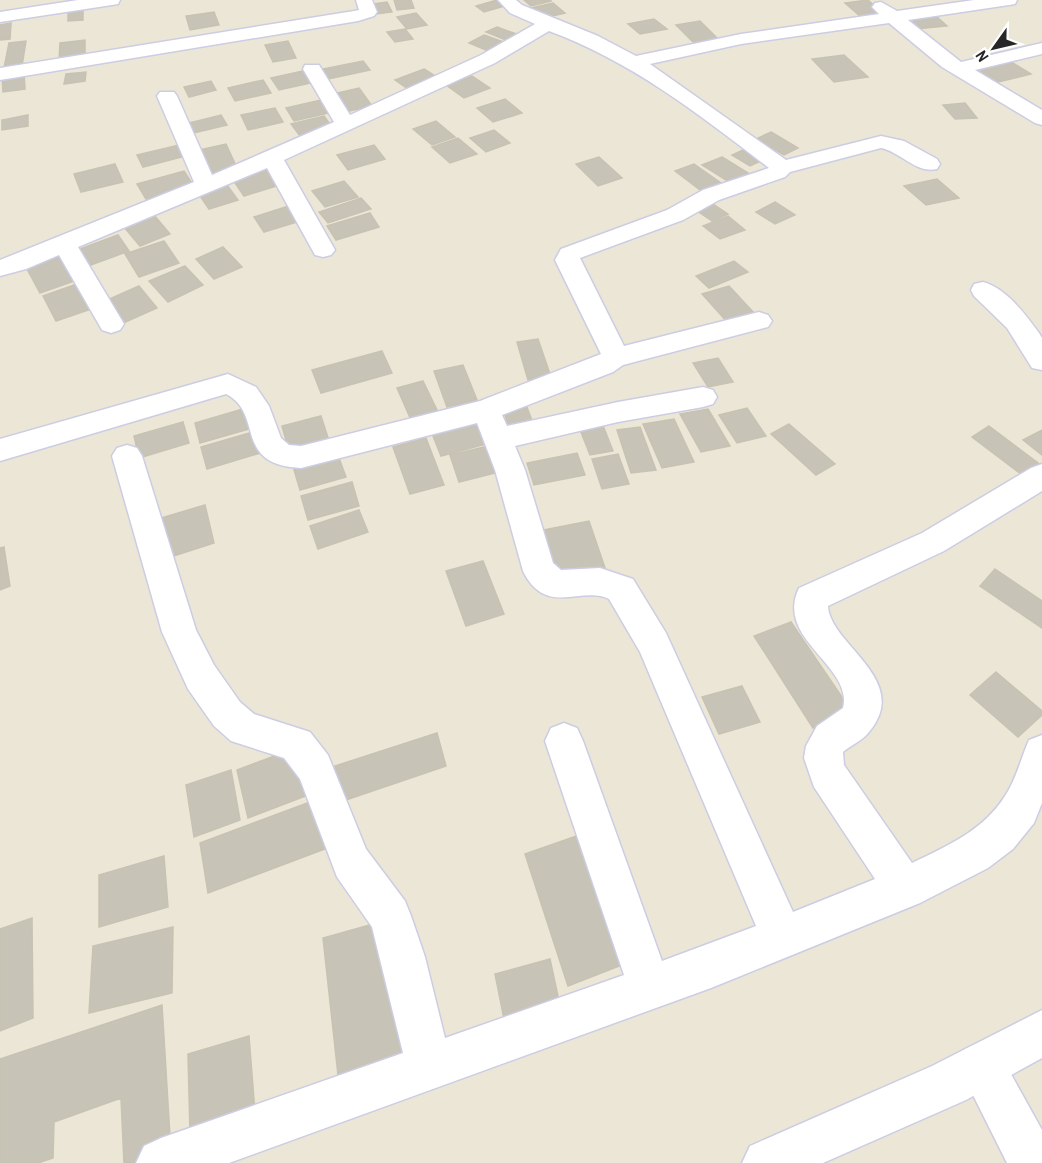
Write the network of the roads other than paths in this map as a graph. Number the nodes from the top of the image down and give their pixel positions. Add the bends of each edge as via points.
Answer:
1 (112, 0) edge
2 (364, 0) edge
3 (506, 0) edge
4 (873, 0) edge
5 (1009, 0) edge
6 (891, 16) junction
7 (0, 17) edge
8 (548, 24) junction
9 (1042, 48) edge
10 (634, 62) junction
11 (312, 69) dead end
12 (958, 69) junction
13 (0, 74) edge
14 (167, 96) dead end
15 (1042, 119) edge
16 (345, 124) junction
17 (272, 158) junction
18 (929, 164) dead end
19 (783, 167) junction
20 (206, 185) junction
21 (64, 244) junction
22 (323, 250) dead end
23 (0, 268) edge
24 (983, 290) dead end
25 (759, 321) dead end
26 (111, 324) dead end
27 (614, 358) junction
28 (1042, 361) edge
29 (703, 397) dead end
30 (492, 425) junction
31 (0, 450) edge
32 (127, 456) dead end
33 (1042, 476) edge
34 (564, 741) dead end
35 (1042, 753) edge
36 (905, 888) junction
37 (782, 937) junction
38 (650, 988) junction
39 (1042, 1033) edge
40 (981, 1065) junction
41 (429, 1067) junction
42 (161, 1163) edge
43 (767, 1163) edge
44 (1033, 1163) edge

1 - 7 street
2 - 13 street via 368,12 358,16
3 - 8 street
4 - 6 street
5 - 6 street
6 - 10 street via 741,39
6 - 12 street
8 - 10 street via 592,40
8 - 16 street via 488,59
9 - 12 street
10 - 19 street
11 - 16 street
12 - 15 street
14 - 20 street
16 - 17 street
17 - 20 street
17 - 22 street
18 - 19 street via 897,145 881,142
19 - 27 street via 694,202 675,215 569,254 567,260
20 - 21 street
21 - 23 street
21 - 26 street
24 - 28 street via 1011,313
25 - 27 street
27 - 30 street
29 - 30 street via 618,412
30 - 31 street via 285,458 275,453 269,443 249,396 228,384
30 - 37 street via 539,571 558,586 613,584 621,590 654,644
32 - 41 street via 179,632 201,677 226,714 244,729 297,745 315,768 351,863 390,916
33 - 36 street via 933,542 811,598 813,621 857,682 862,695 863,710 856,721 828,740 822,760
34 - 38 street
35 - 36 street via 1020,809 999,835 974,854
36 - 37 street
37 - 38 street
38 - 41 street
39 - 40 street
40 - 43 street via 949,1083
40 - 44 street
41 - 42 street

